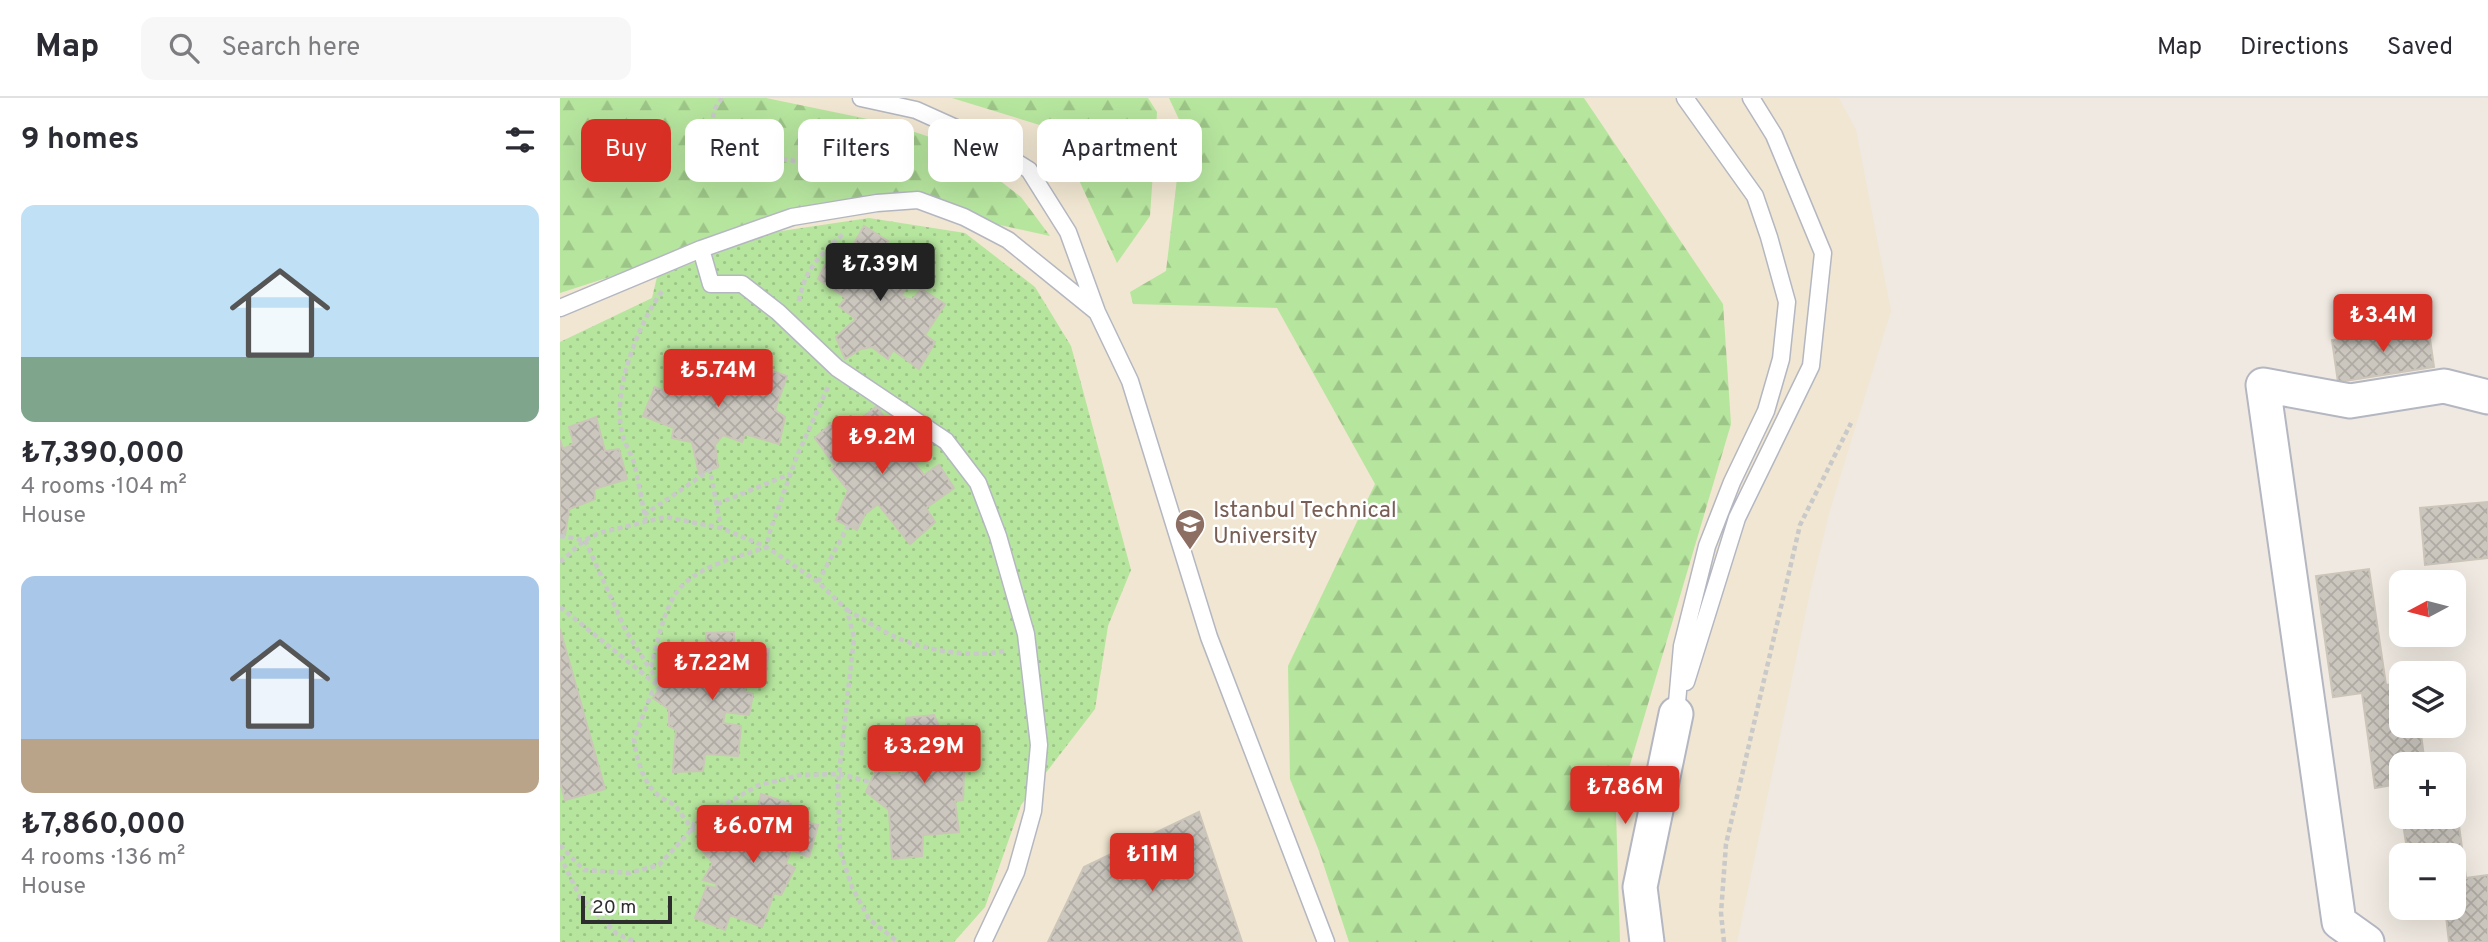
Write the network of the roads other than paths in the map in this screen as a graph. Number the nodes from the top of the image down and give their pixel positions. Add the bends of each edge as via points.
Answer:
1 (862, 98) edge
2 (1685, 98) edge
3 (1751, 98) edge
4 (701, 249) junction
5 (560, 308) edge
6 (1097, 312) junction
7 (2488, 397) edge
8 (1676, 714) junction
9 (983, 942) edge
10 (1326, 942) edge
11 (1647, 942) edge
12 (2367, 942) edge

1 - 6 lane via 916,110 975,137 1029,170 1068,232
2 - 8 lane via 1755,196 1787,302 1781,359 1766,411 1707,546 1682,646
3 - 8 lane via 1774,135 1823,253 1811,366 1737,518
4 - 5 lane
4 - 6 lane via 792,216 918,200 1008,240
4 - 9 lane via 711,284 742,284 837,368 946,441 978,483 1026,634 1039,745 1033,811 1016,872
6 - 10 lane via 1130,381 1209,637
7 - 12 street via 2444,386 2350,401 2263,385 2339,922
8 - 11 street via 1640,887

